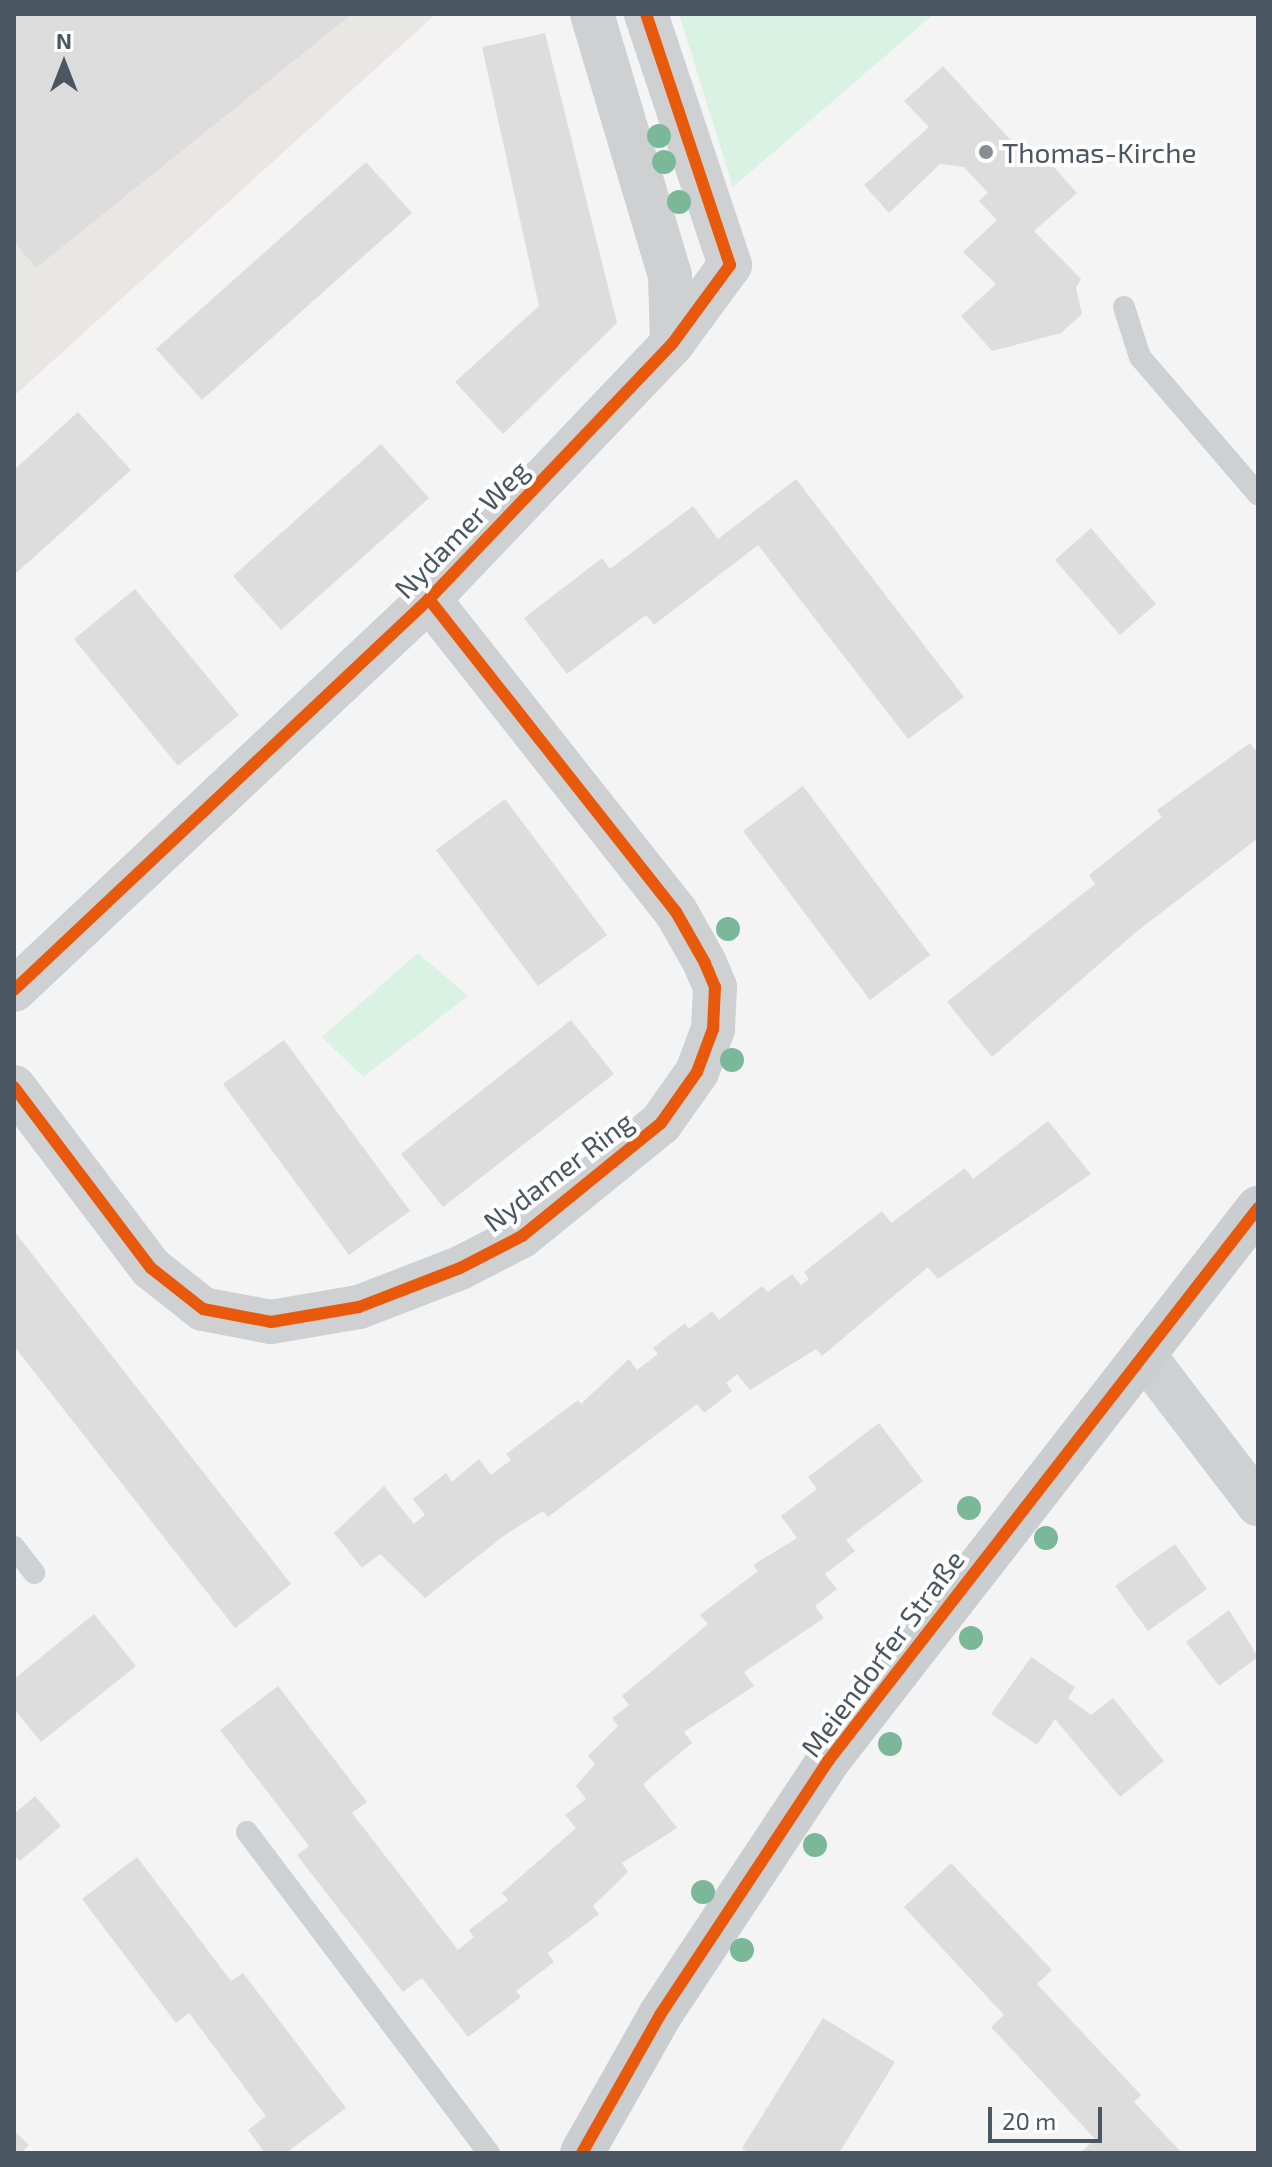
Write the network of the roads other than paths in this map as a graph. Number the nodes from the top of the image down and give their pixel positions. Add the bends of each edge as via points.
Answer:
1 (592, 14) edge
2 (646, 14) edge
3 (1124, 307) dead end
4 (672, 344) junction
5 (1258, 494) edge
6 (429, 599) junction
7 (14, 990) edge
8 (14, 1087) edge
9 (1258, 1208) edge
10 (1144, 1355) junction
11 (1258, 1504) edge
12 (14, 1547) edge
13 (34, 1573) dead end
14 (247, 1832) dead end
15 (489, 2153) edge
16 (582, 2153) edge

1 - 4 street via 670,276
2 - 4 street, Nydamer Weg via 730,265
3 - 5 lane via 1140,357
4 - 6 street, Nydamer Weg
6 - 7 street, Nydamer Weg
6 - 8 street, Nydamer Ring via 676,912 705,963 715,987 713,1029 697,1072 661,1123 522,1236 460,1268 359,1307 271,1322 203,1309 151,1268
9 - 10 main road, Meiendorfer Straße
10 - 11 street
10 - 16 main road, Meiendorfer Straße via 828,1761 668,2003
12 - 13 lane
14 - 15 lane

